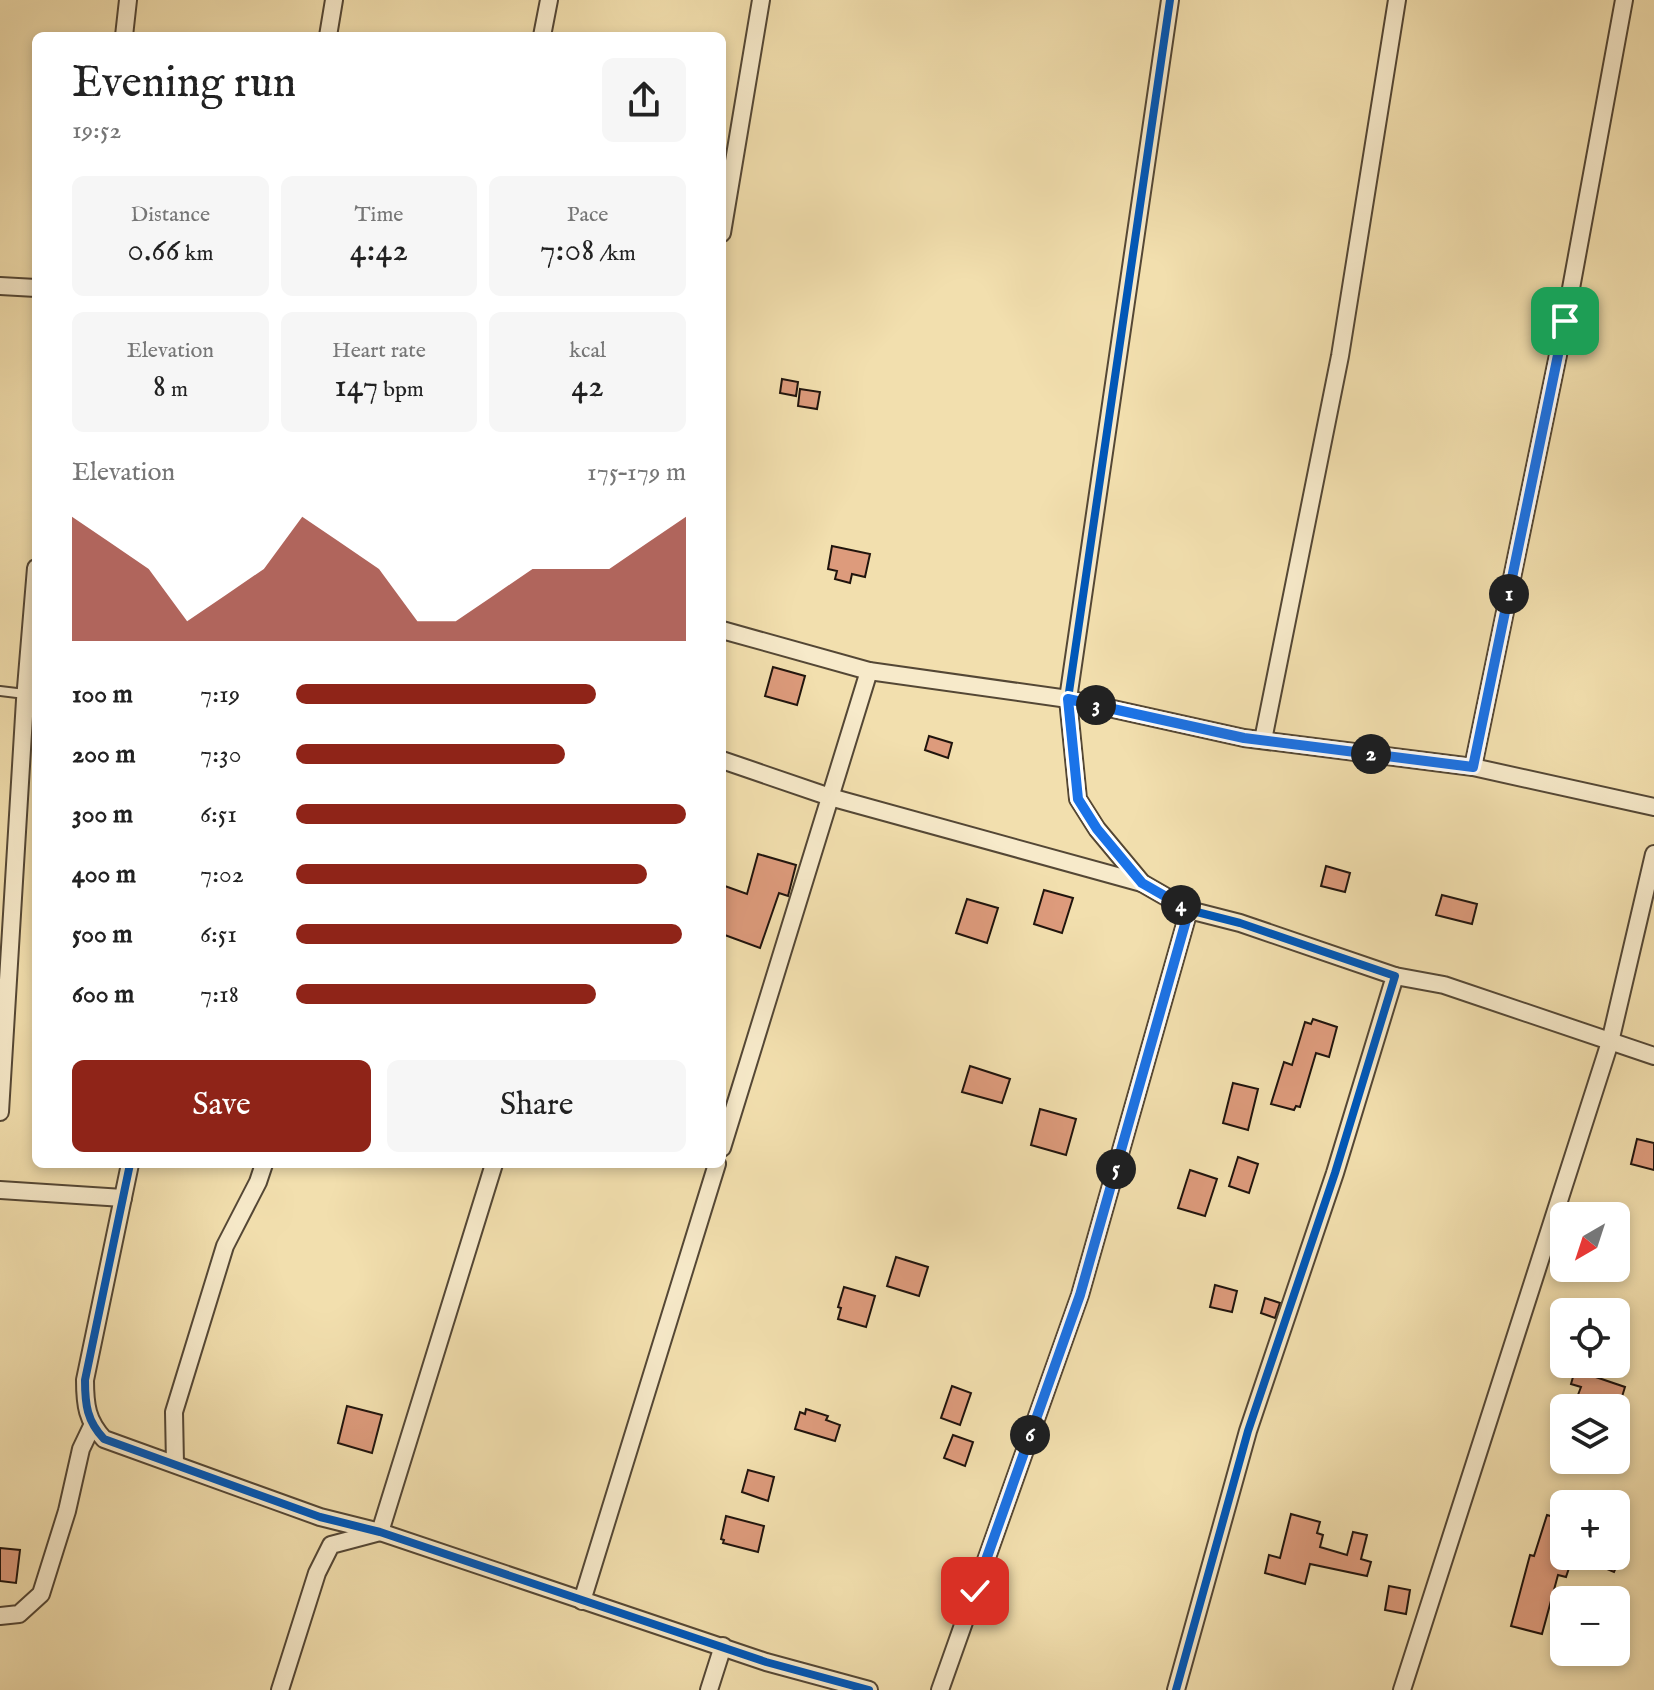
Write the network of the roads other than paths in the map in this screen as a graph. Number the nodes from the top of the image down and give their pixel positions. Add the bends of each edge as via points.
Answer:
1 (128, 0) edge
2 (334, 0) edge
3 (549, 0) edge
4 (761, 0) edge
5 (1170, 0) edge
6 (1397, 0) edge
7 (1624, 0) edge
8 (124, 32) edge
9 (329, 32) edge
10 (543, 32) edge
11 (726, 209) edge
12 (0, 286) edge
13 (32, 288) edge
14 (32, 618) edge
15 (726, 631) edge
16 (869, 671) junction
17 (0, 691) edge
18 (26, 694) junction
19 (1068, 699) junction
20 (1263, 740) junction
21 (726, 761) edge
22 (1473, 767) junction
23 (830, 797) junction
24 (1654, 807) edge
25 (1654, 854) edge
26 (1142, 883) junction
27 (1189, 910) junction
28 (1395, 976) junction
29 (1610, 1042) junction
30 (1654, 1056) edge
31 (0, 1112) edge
32 (726, 1135) edge
33 (129, 1168) edge
34 (263, 1168) edge
35 (493, 1168) edge
36 (716, 1168) edge
37 (0, 1190) edge
38 (123, 1198) junction
39 (92, 1426) junction
40 (175, 1464) junction
41 (380, 1532) junction
42 (582, 1601) junction
43 (0, 1616) edge
44 (723, 1646) junction
45 (280, 1690) edge
46 (709, 1690) edge
47 (869, 1690) edge
48 (940, 1690) edge
49 (1176, 1690) edge
50 (1402, 1690) edge

1 - 8 street
2 - 9 street
3 - 10 street
4 - 11 street
5 - 19 street
6 - 20 street via 1343,341
7 - 22 street via 1565,321
12 - 13 street
14 - 18 street
15 - 16 street
16 - 19 street
16 - 23 street
17 - 18 lane
18 - 31 street
19 - 20 street
19 - 26 street via 1078,799
20 - 22 street
21 - 23 street
22 - 24 street
23 - 26 street
23 - 32 street
25 - 29 street
26 - 27 street
27 - 28 street
27 - 48 street via 1080,1295
28 - 29 street via 1444,985
28 - 49 street via 1248,1431
29 - 30 street
29 - 50 street
33 - 38 street
34 - 40 street via 225,1246 174,1412
35 - 41 street
36 - 42 street
37 - 38 street
38 - 39 street via 85,1380
39 - 40 street via 104,1439
39 - 43 street via 41,1594 19,1614
40 - 41 street via 320,1517
41 - 42 street
41 - 45 street via 331,1545
42 - 44 street
44 - 46 street
44 - 47 street

